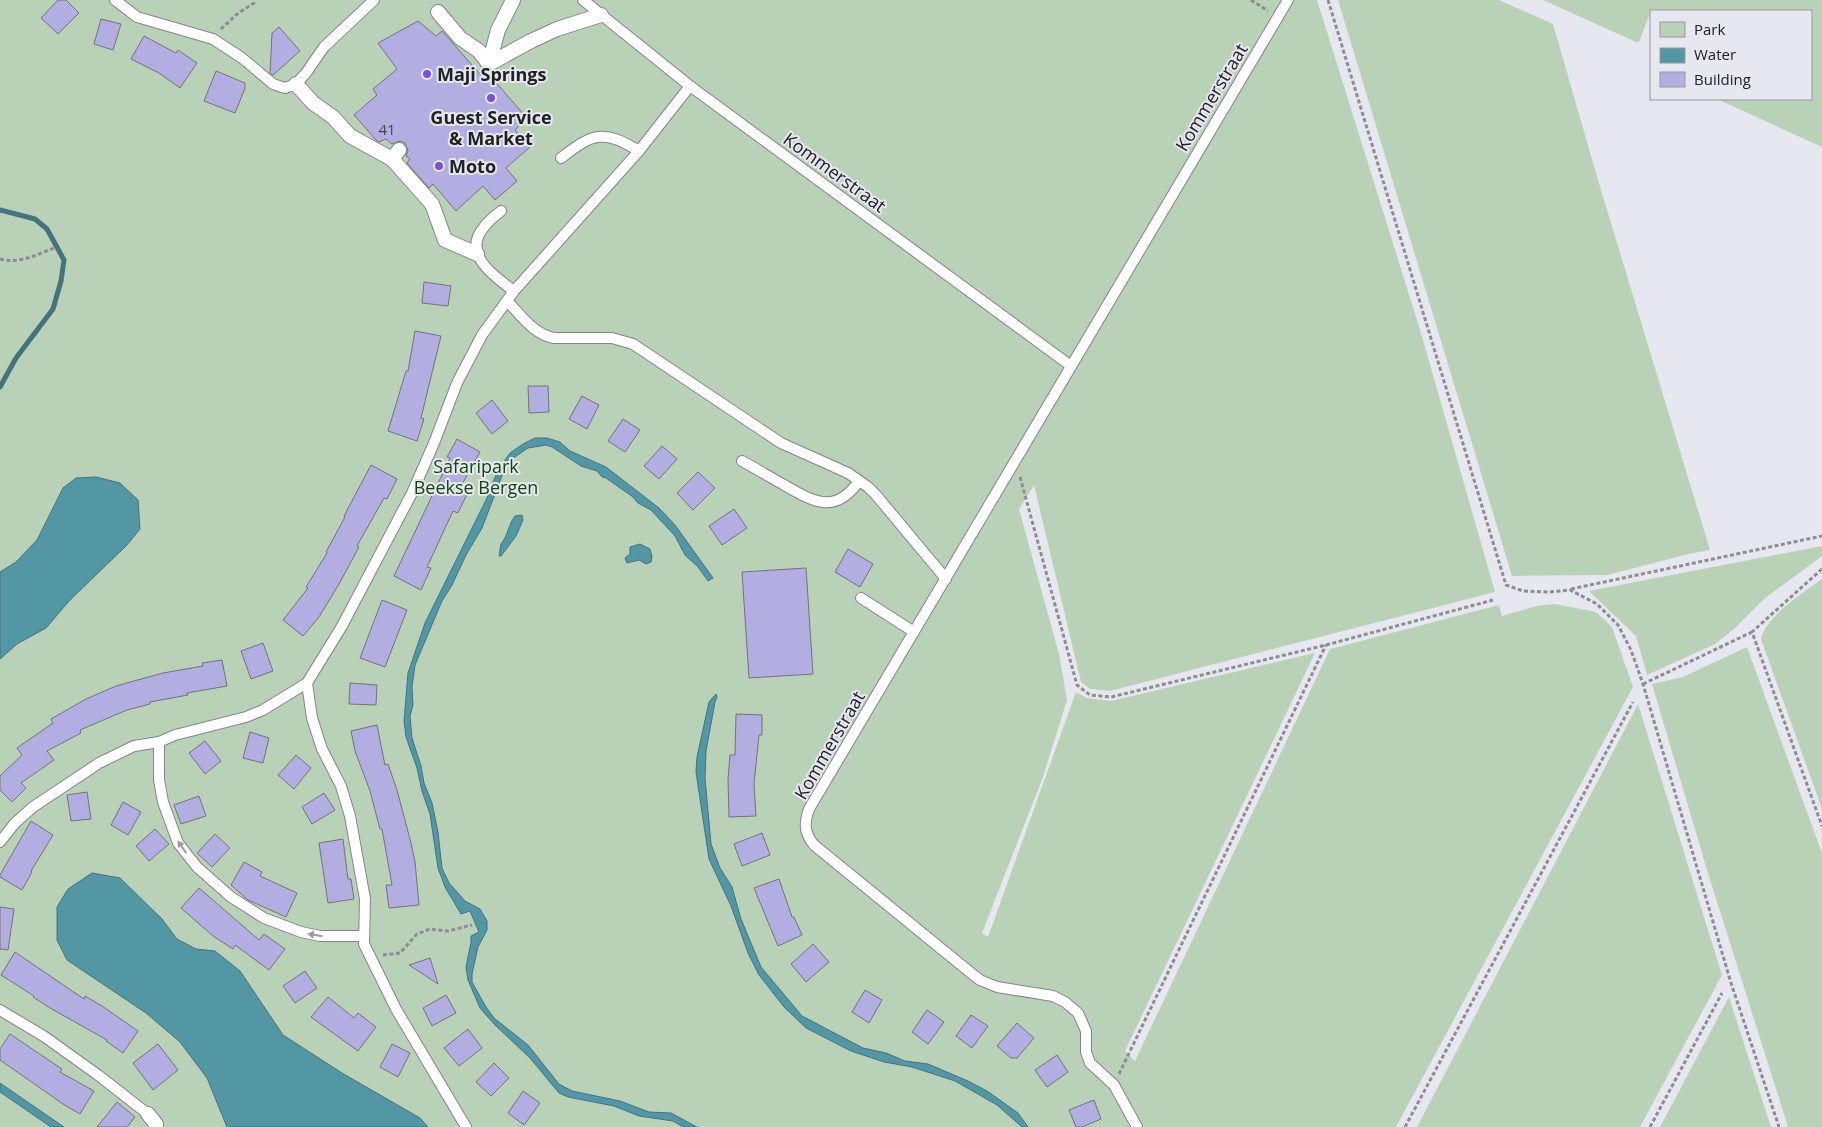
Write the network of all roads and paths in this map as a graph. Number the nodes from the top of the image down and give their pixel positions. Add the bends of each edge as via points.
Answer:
1 (115, 0) edge
2 (254, 0) edge
3 (374, 0) edge
4 (513, 0) edge
5 (583, 0) edge
6 (1252, 0) edge
7 (1288, 0) edge
8 (1328, 0) edge
9 (438, 12) dead end
10 (601, 15) junction
11 (1278, 17) junction
12 (213, 39) junction
13 (489, 64) junction
14 (296, 84) junction
15 (690, 86) junction
16 (639, 151) junction
17 (561, 158) dead end
18 (501, 211) dead end
19 (54, 248) dead end
20 (477, 254) junction
21 (0, 259) edge
22 (514, 291) junction
23 (507, 301) junction
24 (1071, 366) junction
25 (742, 461) dead end
26 (1016, 461) junction
27 (859, 481) junction
28 (1822, 536) edge
29 (1822, 569) edge
30 (946, 579) junction
31 (1570, 590) junction
32 (861, 598) dead end
33 (1493, 600) dead end
34 (914, 632) junction
35 (1752, 632) junction
36 (1326, 645) junction
37 (307, 683) junction
38 (1643, 684) junction
39 (1633, 702) dead end
40 (159, 742) junction
41 (1822, 826) edge
42 (0, 842) edge
43 (472, 925) dead end
44 (363, 936) junction
45 (370, 956) junction
46 (1722, 993) dead end
47 (0, 1010) edge
48 (1114, 1085) junction
49 (148, 1114) joint
50 (156, 1127) edge
51 (466, 1127) edge
52 (1137, 1127) edge
53 (1405, 1127) edge
54 (1650, 1127) edge
55 (1778, 1127) edge

1 - 12 lane via 137,17
2 - 12 path
3 - 14 lane via 324,47
4 - 13 street via 498,30
5 - 10 lane, Kommerstraat
6 - 11 path
7 - 11 lane, Kommerstraat
8 - 31 path via 1506,585 1523,591
9 - 13 street
10 - 13 street via 557,29
10 - 15 lane, Kommerstraat
11 - 24 lane, Kommerstraat
12 - 14 lane via 273,84 285,88
14 - 20 street via 350,136 396,155 432,204 445,240
15 - 16 lane
15 - 24 lane, Kommerstraat
16 - 17 lane via 620,139 600,135 580,143
16 - 22 lane
18 - 20 lane via 483,227 477,238
19 - 21 path via 24,259
20 - 22 lane via 489,272
22 - 23 lane
23 - 27 lane via 544,336 612,338 633,344 781,443
23 - 37 lane via 468,360 412,492 347,618
24 - 26 lane, Kommerstraat
25 - 27 lane via 810,500 827,503 851,493
26 - 30 lane, Kommerstraat
26 - 36 path via 1077,684 1090,695 1111,696
27 - 30 lane via 876,495
28 - 31 path
29 - 35 path
30 - 34 lane, Kommerstraat
31 - 38 path via 1596,604 1618,626
32 - 34 lane
33 - 36 path
34 - 48 lane, Kommerstraat via 809,809 804,822 808,838 980,980 997,987 1053,996 1065,1002 1078,1013 1086,1031 1086,1052 1090,1063
35 - 38 path
35 - 41 path
36 - 48 path
37 - 40 lane via 246,717
37 - 44 lane via 312,718 322,749 341,786 350,816 365,899
38 - 55 path via 1731,983
39 - 53 path
40 - 42 lane via 134,746 67,783 32,807
44 -> 40 lane via 320,936 264,918 231,897 197,867 178,843 163,802 159,780
43 - 45 path via 448,931 430,929 417,934 400,953
44 - 45 lane
45 - 51 lane via 396,1009
46 - 54 path
47 - 49 lane via 60,1048
48 - 52 lane, Kommerstraat
49 - 50 street

